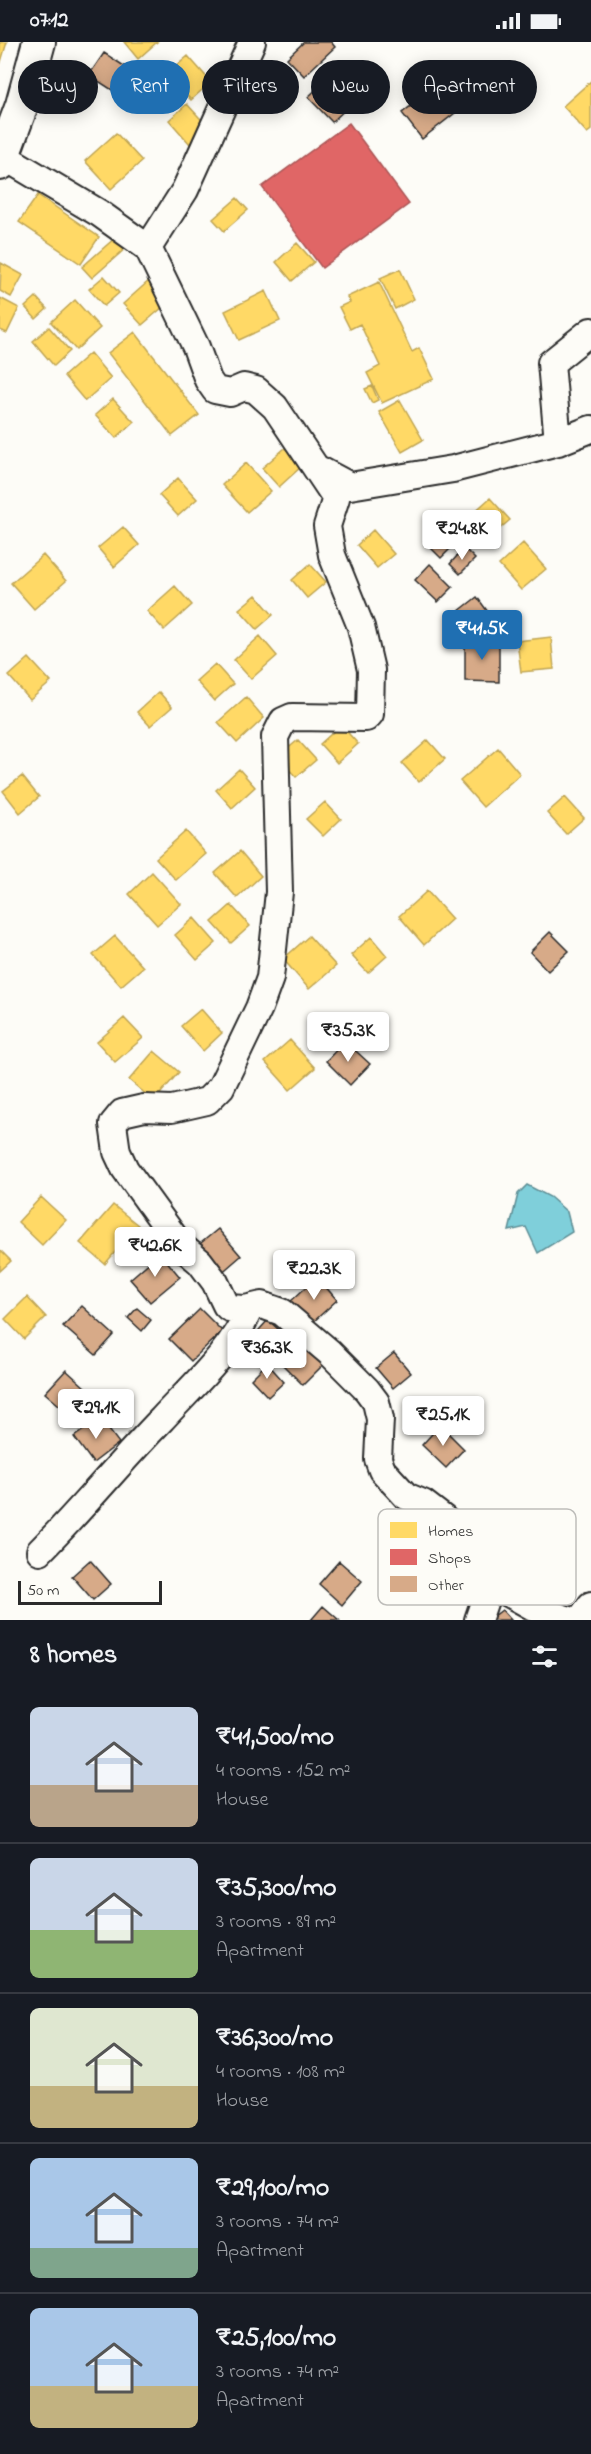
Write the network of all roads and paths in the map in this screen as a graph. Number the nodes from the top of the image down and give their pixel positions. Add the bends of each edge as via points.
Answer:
1 (39, 42) edge
2 (252, 42) edge
3 (1, 160) edge
4 (148, 248) junction
5 (591, 331) edge
6 (591, 429) edge
7 (558, 442) junction
8 (317, 469) junction
9 (250, 1308) junction
10 (431, 1509) edge
11 (40, 1551) dead end
12 (483, 1605) edge
13 (530, 1605) edge
14 (591, 1605) edge
15 (478, 1620) edge
16 (570, 1620) edge
17 (580, 1620) edge

1 - 3 main road via 22,105
2 - 4 street via 185,190
3 - 4 street via 99,213
4 - 8 street via 215,390 256,390 275,407
5 - 7 street via 551,363
6 - 7 street
7 - 8 street via 453,470 350,486
8 - 9 street via 336,498 327,526 332,555 364,638 371,670 370,714 366,718 292,717 283,721 275,737 279,892 270,978 222,1087 207,1101 172,1109 144,1108 122,1113 113,1124 124,1169 180,1245 201,1262 230,1308
9 - 10 street via 262,1305 282,1312 367,1390 376,1402 380,1419 378,1459 382,1470 406,1496
9 - 11 street via 211,1369
12 - 15 street
13 - 16 street
14 - 17 street

